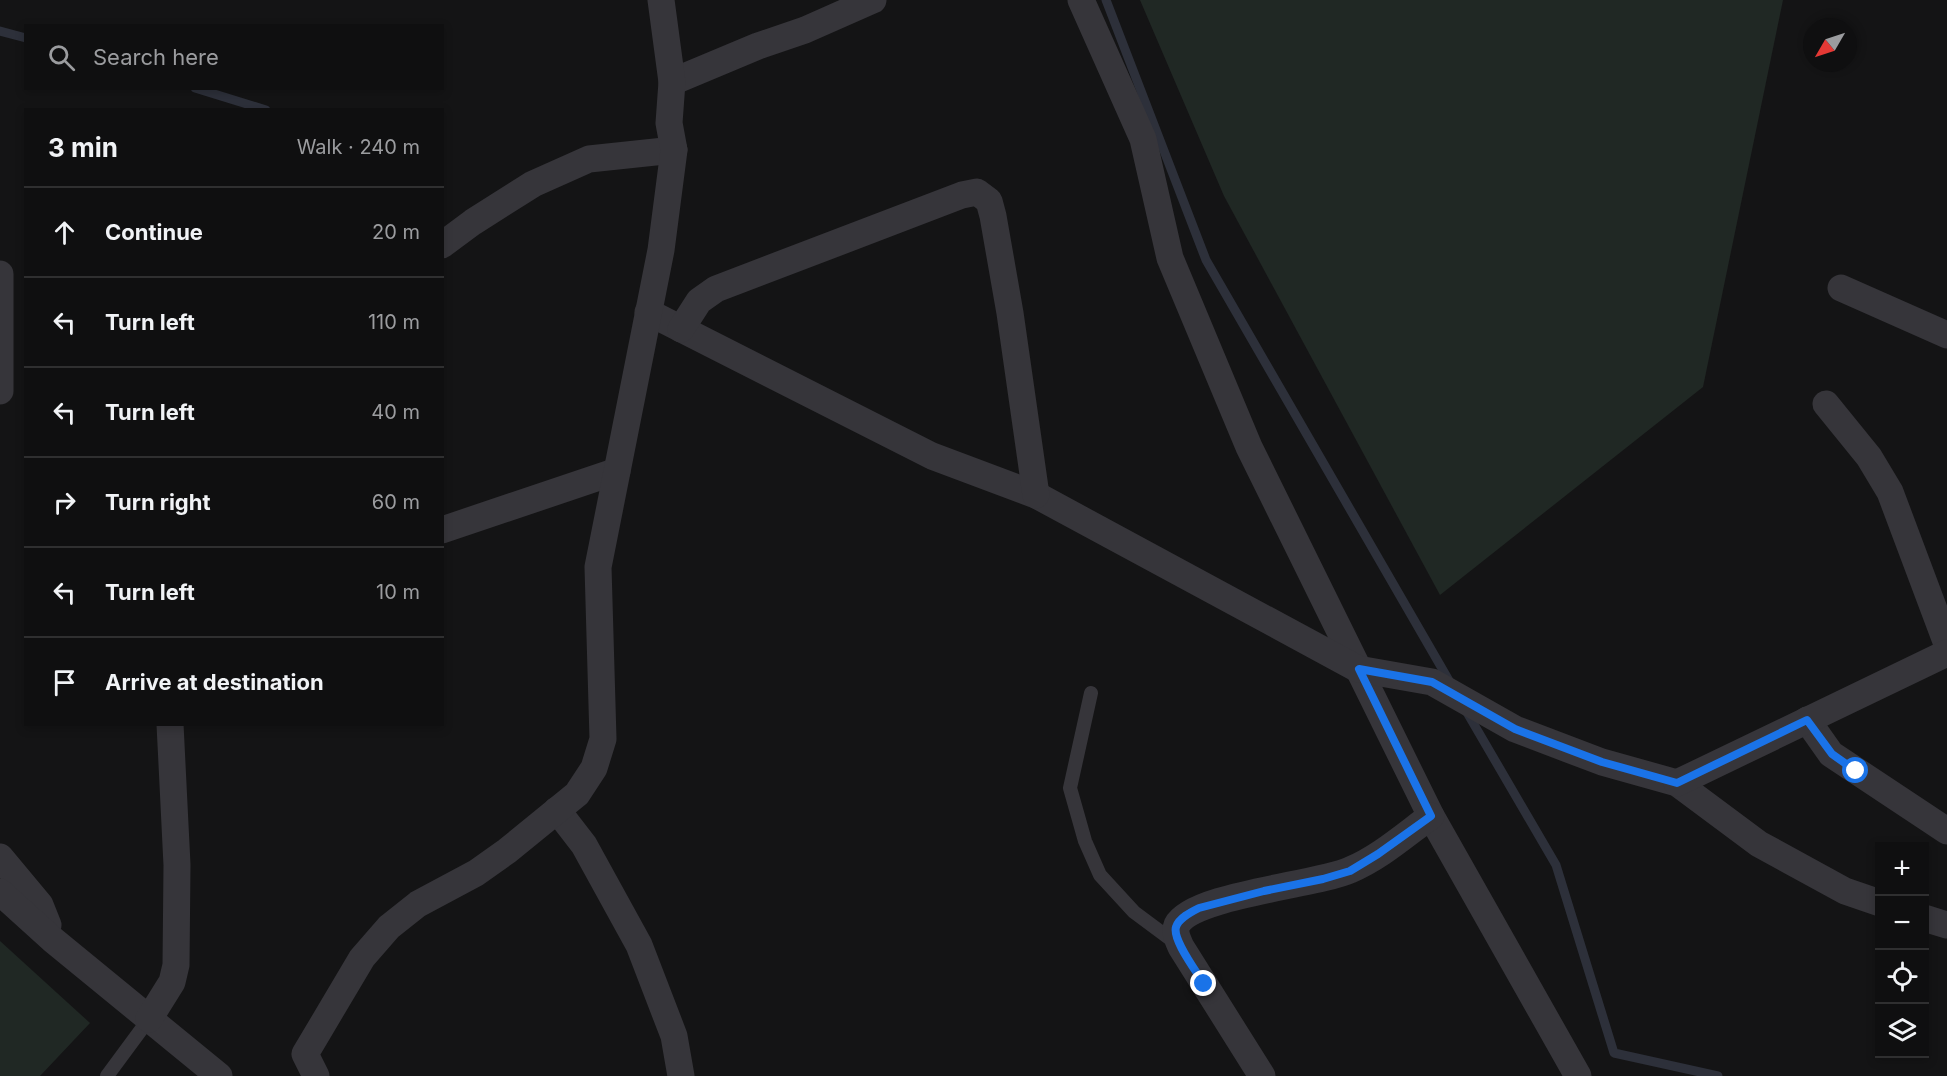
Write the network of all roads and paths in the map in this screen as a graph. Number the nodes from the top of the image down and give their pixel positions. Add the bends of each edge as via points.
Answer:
1 (660, 0) edge
2 (873, 0) edge
3 (1081, 0) edge
4 (672, 82) junction
5 (674, 150) junction
6 (444, 244) edge
7 (0, 274) edge
8 (1841, 288) dead end
9 (648, 312) junction
10 (681, 329) junction
11 (1947, 334) edge
12 (0, 391) edge
13 (1826, 404) dead end
14 (616, 471) junction
15 (1036, 495) junction
16 (444, 529) edge
17 (1947, 644) edge
18 (1947, 653) edge
19 (1359, 669) junction
20 (1091, 693) dead end
21 (1807, 720) junction
22 (170, 726) edge
23 (1677, 783) junction
24 (557, 810) junction
25 (1431, 816) junction
26 (1947, 831) edge
27 (0, 857) edge
28 (0, 892) edge
29 (1875, 901) edge
30 (1929, 920) edge
31 (1947, 925) edge
32 (54, 940) junction
33 (1181, 947) junction
34 (149, 1018) junction
35 (311, 1065) edge
36 (107, 1076) edge
37 (219, 1076) edge
38 (291, 1076) edge
39 (681, 1076) edge
40 (1262, 1076) edge
41 (1578, 1076) edge

1 - 4 street
2 - 4 street
3 - 19 street via 1143,139 1170,258 1249,447
4 - 5 street via 669,123
5 - 6 street via 589,159 532,184
5 - 9 street
7 - 12 street
8 - 11 street
9 - 10 street
9 - 14 street
10 - 15 street via 932,456
10 - 15 street via 699,301 716,289 977,192 989,201 993,216 1011,313
13 - 17 street via 1869,457 1890,492
14 - 16 street
14 - 24 street via 598,567 603,739 594,768 577,794
15 - 19 street
18 - 21 street
19 - 23 street via 1432,682 1515,729 1602,762
19 - 25 street
20 - 33 lane via 1070,788 1085,841 1100,875 1134,912
21 - 23 street
21 - 26 street via 1832,754
22 - 34 street via 177,865 176,965 172,982
23 - 29 street via 1759,844 1845,891
24 - 35 street via 476,873 418,904 389,927 362,958
24 - 39 street via 584,845 639,945 674,1036
25 - 33 street via 1350,871 1190,912 1176,927
25 - 41 street
27 - 32 street via 40,905
28 - 32 street
30 - 31 street
32 - 34 street
33 - 40 street
34 - 36 lane
34 - 37 street
35 - 38 street

